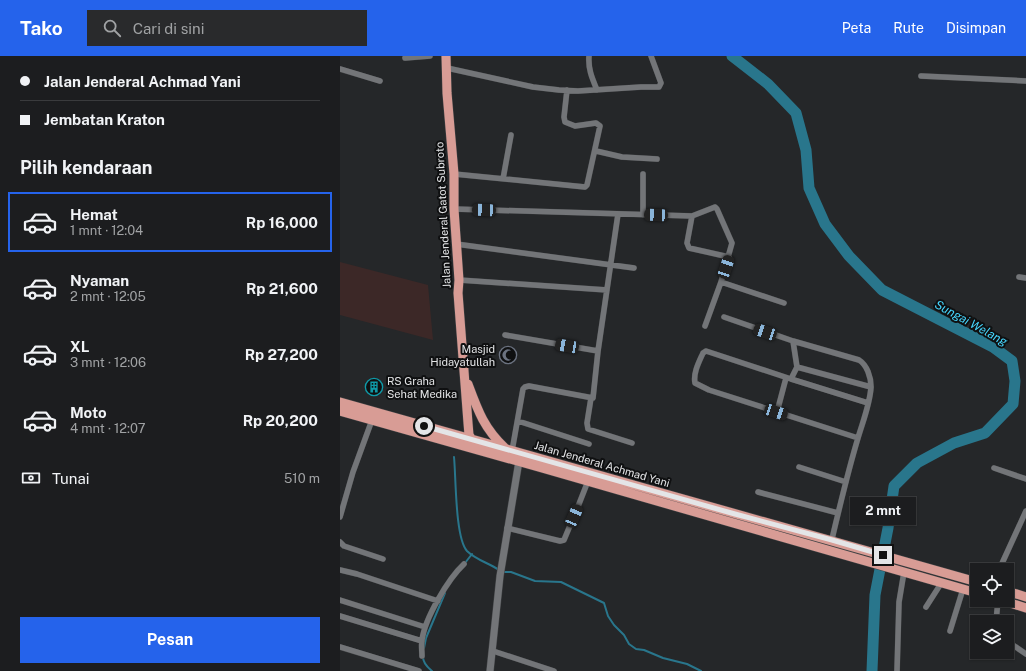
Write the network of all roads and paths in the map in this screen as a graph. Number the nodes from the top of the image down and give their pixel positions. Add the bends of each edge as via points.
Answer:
1 (430, 56) edge
2 (446, 56) edge
3 (589, 56) edge
4 (651, 56) edge
5 (405, 58) dead end
6 (447, 68) junction
7 (340, 69) edge
8 (921, 76) dead end
9 (380, 81) dead end
10 (1026, 81) edge
11 (567, 90) junction
12 (597, 90) junction
13 (511, 135) dead end
14 (596, 151) junction
15 (658, 158) dead end
16 (454, 174) junction
17 (643, 174) dead end
18 (503, 179) junction
19 (454, 209) junction
20 (618, 214) junction
21 (643, 215) junction
22 (692, 216) junction
23 (456, 244) junction
24 (729, 257) junction
25 (610, 265) junction
26 (634, 268) dead end
27 (1019, 277) dead end
28 (1026, 278) edge
29 (459, 280) junction
30 (721, 282) junction
31 (607, 290) junction
32 (784, 303) dead end
33 (724, 317) dead end
34 (705, 326) dead end
35 (505, 335) dead end
36 (793, 341) junction
37 (598, 351) junction
38 (797, 367) junction
39 (464, 374) junction
40 (788, 378) junction
41 (871, 387) junction
42 (591, 398) junction
43 (340, 402) edge
44 (868, 402) junction
45 (340, 411) edge
46 (776, 412) junction
47 (372, 420) junction
48 (518, 421) junction
49 (858, 438) junction
50 (472, 440) junction
51 (632, 443) dead end
52 (589, 444) dead end
53 (509, 450) junction
54 (484, 452) junction
55 (519, 461) junction
56 (799, 467) dead end
57 (994, 468) dead end
58 (1026, 479) edge
59 (588, 481) junction
60 (846, 482) junction
61 (758, 492) dead end
62 (1026, 511) edge
63 (838, 513) junction
64 (340, 517) edge
65 (508, 528) junction
66 (832, 540) junction
67 (340, 542) edge
68 (855, 552) junction
69 (383, 559) dead end
70 (1002, 563) edge
71 (464, 564) dead end
72 (340, 570) edge
73 (904, 572) junction
74 (970, 580) edge
75 (942, 582) junction
76 (963, 589) junction
77 (970, 591) edge
78 (1014, 593) edge
79 (1026, 597) edge
80 (340, 600) edge
81 (438, 601) junction
82 (1014, 604) edge
83 (926, 607) dead end
84 (1026, 608) edge
85 (340, 616) edge
86 (425, 627) junction
87 (950, 631) dead end
88 (422, 641) junction
89 (340, 646) edge
90 (1014, 646) edge
91 (493, 651) junction
92 (1026, 654) edge
93 (422, 656) dead end
94 (419, 671) edge
95 (490, 671) edge
96 (554, 671) edge
97 (897, 671) edge

1 - 5 street
2 - 6 highway, Jalan Jenderal Gatot Subroto
3 - 12 street via 588,65
4 - 12 street via 661,83 659,87
6 - 11 street via 533,87
6 - 16 highway, Jalan Jenderal Gatot Subroto
7 - 9 street
8 - 10 street
11 - 12 street
11 - 14 street via 564,122 575,126 599,124
13 - 18 street
14 - 15 street via 622,158
14 - 18 street via 585,187
16 - 18 street
16 - 19 highway, Jalan Jenderal Gatot Subroto
17 - 21 street
19 - 20 street
19 - 23 highway, Jalan Jenderal Gatot Subroto
20 - 21 street
20 - 25 street
21 - 22 street
22 - 24 street via 687,243 689,248
22 - 24 street via 717,208 732,243
23 - 25 street
23 - 29 highway, Jalan Jenderal Gatot Subroto
24 - 30 street
25 - 26 street
25 - 31 street
27 - 28 street
29 - 31 street
29 - 39 highway, Jalan Jenderal Gatot Subroto
30 - 32 street
30 - 34 street
31 - 37 street
33 - 36 street
35 - 37 street
36 - 38 street
36 - 41 street via 863,362
37 - 42 street via 594,396
38 - 40 street
38 - 41 street
39 - 50 highway, Jalan Jenderal Gatot Subroto via 469,435
39 - 53 highway, Jalan Jenderal Gatot Subroto via 480,416 490,432
40 - 44 street
40 - 46 street
40 - 46 street via 706,351 703,352 695,374 695,383 702,387
41 - 44 street
42 - 48 street via 525,387
42 - 51 street via 588,428
43 - 50 highway, Jalan Jenderal Achmad Yani
44 - 49 street
45 - 47 highway, Jalan Jenderal Achmad Yani
46 - 49 street
47 - 54 highway, Jalan Jenderal Achmad Yani
47 - 64 street
48 - 52 street
48 - 53 street
49 - 60 street
50 - 53 highway, Jalan Jenderal Achmad Yani
50 - 54 highway
53 - 66 highway, Jalan Jenderal Achmad Yani
54 - 55 highway, Jalan Jenderal Achmad Yani
55 - 59 highway, Jalan Jenderal Achmad Yani
55 - 65 street
56 - 60 street
57 - 58 street
59 - 65 street via 564,540
59 - 68 highway, Jalan Jenderal Achmad Yani
60 - 63 street
61 - 63 street
62 - 70 street
63 - 66 street
65 - 91 street via 500,576
66 - 68 highway, Jalan Jenderal Achmad Yani
67 - 69 street via 344,546
68 - 73 highway
68 - 74 highway via 908,562
71 - 81 street via 452,576
72 - 81 street
73 - 75 highway
73 - 97 street via 899,602
75 - 76 highway
75 - 83 street
76 - 77 highway
76 - 87 street
78 - 79 highway
80 - 86 street
81 - 86 street
82 - 84 highway
85 - 88 street
86 - 88 street
88 - 93 street
89 - 94 street
90 - 92 street
91 - 95 street
91 - 96 street

